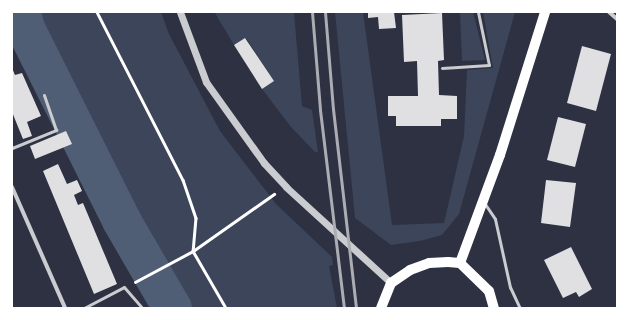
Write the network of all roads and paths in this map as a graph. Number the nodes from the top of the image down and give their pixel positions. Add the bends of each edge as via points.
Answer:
1 (96, 12) edge
2 (180, 12) edge
3 (478, 12) edge
4 (545, 12) edge
5 (609, 12) edge
6 (617, 19) edge
7 (442, 68) dead end
8 (44, 95) dead end
9 (12, 148) edge
10 (12, 187) edge
11 (275, 194) dead end
12 (14, 197) edge
13 (484, 202) junction
14 (193, 251) junction
15 (460, 263) junction
16 (139, 280) dead end
17 (391, 283) junction
18 (65, 308) edge
19 (84, 308) edge
20 (142, 308) edge
21 (226, 308) edge
22 (381, 308) edge
23 (494, 308) edge
24 (520, 308) edge

1 - 14 path via 183,180 196,218
2 - 17 street via 206,82 264,163 286,187
3 - 7 lane via 489,65
4 - 13 main road
5 - 6 street
8 - 9 lane via 56,130
10 - 12 street
11 - 14 path
12 - 18 street
13 - 15 main road
13 - 24 lane via 495,219 510,287
14 - 16 path via 166,268
14 - 21 path
15 - 17 main road via 429,263 410,270
15 - 23 main road via 489,291
17 - 22 main road
19 - 20 lane via 124,287

